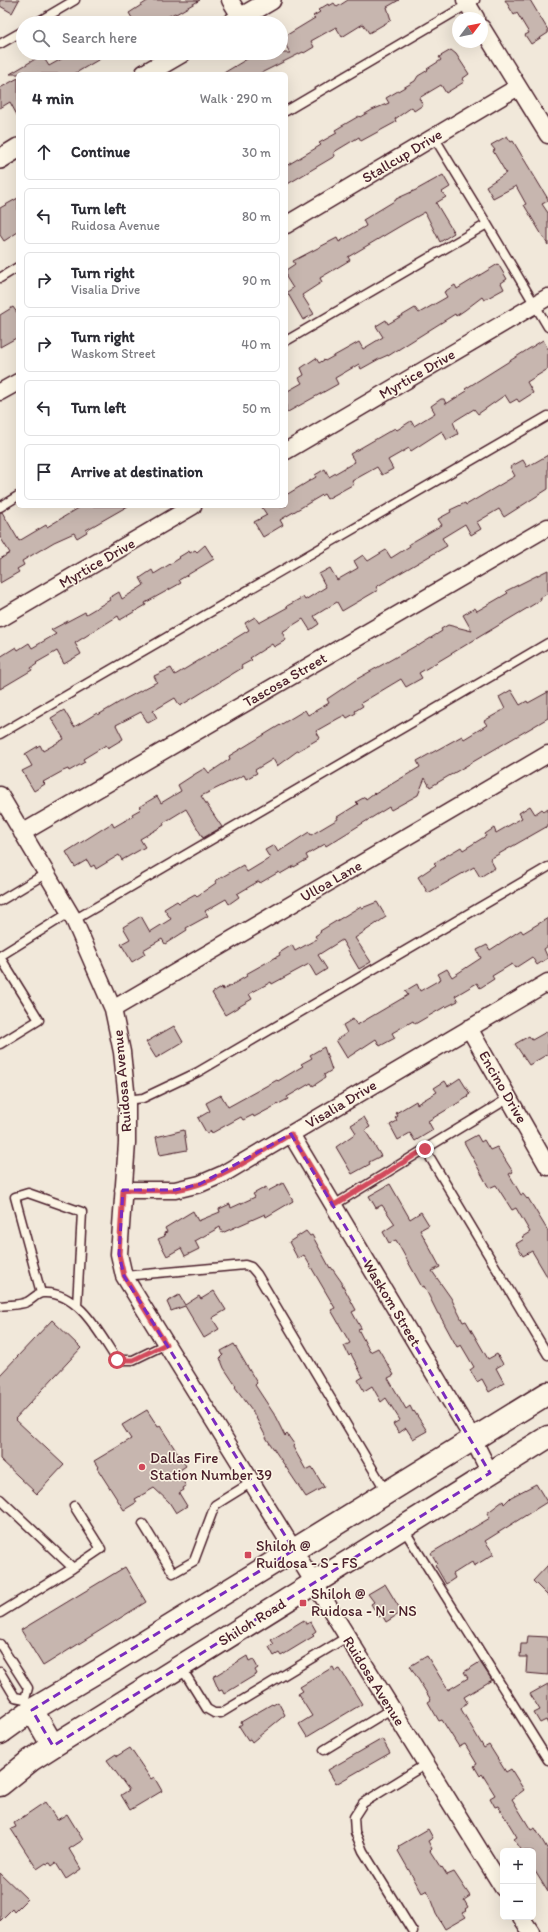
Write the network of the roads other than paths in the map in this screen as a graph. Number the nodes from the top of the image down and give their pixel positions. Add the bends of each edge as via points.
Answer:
1 (75, 0) edge
2 (230, 0) edge
3 (271, 0) edge
4 (469, 2) edge
5 (473, 12) edge
6 (48, 16) edge
7 (236, 16) edge
8 (244, 16) edge
9 (16, 35) edge
10 (488, 38) edge
11 (0, 44) edge
12 (169, 60) edge
13 (148, 72) edge
14 (518, 87) junction
15 (288, 109) edge
16 (548, 135) edge
17 (434, 138) junction
18 (16, 149) edge
19 (0, 159) edge
20 (288, 224) edge
21 (487, 224) junction
22 (16, 268) edge
23 (0, 278) edge
24 (541, 301) edge
25 (548, 327) edge
26 (288, 340) edge
27 (16, 383) edge
28 (0, 392) edge
29 (548, 416) edge
30 (288, 451) edge
31 (16, 497) edge
32 (0, 507) edge
33 (190, 508) edge
34 (548, 527) edge
35 (0, 620) edge
36 (548, 643) edge
37 (0, 734) edge
38 (548, 754) edge
39 (0, 795) edge
40 (22, 833) junction
41 (548, 867) edge
42 (45, 874) junction
43 (0, 901) edge
44 (71, 917) junction
45 (0, 956) edge
46 (548, 982) edge
47 (114, 1008) junction
48 (469, 1028) junction
49 (0, 1044) edge
50 (509, 1098) junction
51 (127, 1100) junction
52 (291, 1134) junction
53 (425, 1149) junction
54 (548, 1167) edge
55 (123, 1190) junction
56 (334, 1205) junction
57 (124, 1276) junction
58 (41, 1293) junction
59 (0, 1306) edge
60 (77, 1306) junction
61 (166, 1344) junction
62 (548, 1355) edge
63 (548, 1393) edge
64 (548, 1437) edge
65 (473, 1439) junction
66 (490, 1473) junction
67 (252, 1482) junction
68 (387, 1493) junction
69 (0, 1500) edge
70 (74, 1506) dead end
71 (143, 1524) dead end
72 (403, 1528) junction
73 (294, 1550) junction
74 (73, 1568) junction
75 (315, 1583) junction
76 (0, 1613) edge
77 (347, 1637) junction
78 (0, 1644) edge
79 (180, 1666) junction
80 (0, 1672) edge
81 (28, 1705) junction
82 (391, 1709) junction
83 (0, 1733) edge
84 (53, 1746) junction
85 (324, 1750) dead end
86 (548, 1760) edge
87 (426, 1764) junction
88 (0, 1785) edge
89 (501, 1884) edge
90 (523, 1920) edge
91 (412, 1932) edge
92 (530, 1932) edge

1 - 6 lane
2 - 7 street
3 - 8 street
4 - 5 street
4 - 15 lane
9 - 11 lane
10 - 14 street
12 - 13 street
14 - 16 street
14 - 17 street, Stallcup Drive
17 - 20 street, Stallcup Drive
17 - 21 lane
18 - 19 street
21 - 24 lane
21 - 26 lane
22 - 23 lane
24 - 25 lane
24 - 30 street, Myrtice Drive
27 - 28 street
29 - 37 lane
31 - 32 lane
33 - 35 street, Myrtice Drive
34 - 40 street, Tascosa Street
36 - 44 lane
38 - 47 street, Ulloa Lane
39 - 40 street, Ruidosa Avenue
40 - 42 street, Ruidosa Avenue
41 - 51 lane via 198,1072 143,1098
42 - 43 lane
42 - 44 street, Ruidosa Avenue
44 - 45 lane
44 - 47 street, Ruidosa Avenue
45 - 49 lane via 39,1020
46 - 48 street, Visalia Drive
47 - 51 street, Ruidosa Avenue
48 - 50 street, Encino Drive
48 - 52 street, Visalia Drive
50 - 53 lane
50 - 54 street, Encino Drive
51 - 55 street, Ruidosa Avenue
52 - 55 street, Visalia Drive via 223,1174 200,1184 175,1190
52 - 56 street, Waskom Street
53 - 56 lane
53 - 62 lane
55 - 57 street, Ruidosa Avenue via 119,1254
56 - 65 street, Waskom Street
57 - 61 street, Ruidosa Avenue
57 - 68 lane via 245,1265 251,1267
58 - 59 lane via 26,1302
58 - 60 lane via 56,1293
58 - 60 lane via 15,1197 28,1193 82,1212
60 - 61 lane via 93,1323 117,1360 133,1360
61 - 67 street, Ruidosa Avenue
63 - 65 main road
64 - 66 main road, Shiloh Road
65 - 66 street, Waskom Street
65 - 68 main road
66 - 72 main road, Shiloh Road
67 - 71 lane via 215,1505 194,1561 173,1573
67 - 73 street, Ruidosa Avenue
68 - 73 main road
69 - 74 lane
70 - 74 lane via 101,1549
72 - 75 main road, Shiloh Road
72 - 86 lane
73 - 75 street, Ruidosa Avenue
73 - 81 main road via 103,1668
74 - 76 lane
75 - 77 street, Ruidosa Avenue
75 - 79 main road, Shiloh Road
77 - 79 lane via 221,1713 214,1714 207,1708
77 - 82 street, Ruidosa Avenue
78 - 81 lane via 28,1688
79 - 84 main road, Shiloh Road
80 - 81 lane via 15,1697
81 - 83 main road
81 - 84 main road
82 - 85 lane
82 - 87 street, Ruidosa Avenue
84 - 88 main road, Shiloh Road
87 - 89 street, Ruidosa Avenue
87 - 91 lane via 363,1804 354,1817 355,1832 363,1851
90 - 92 street

